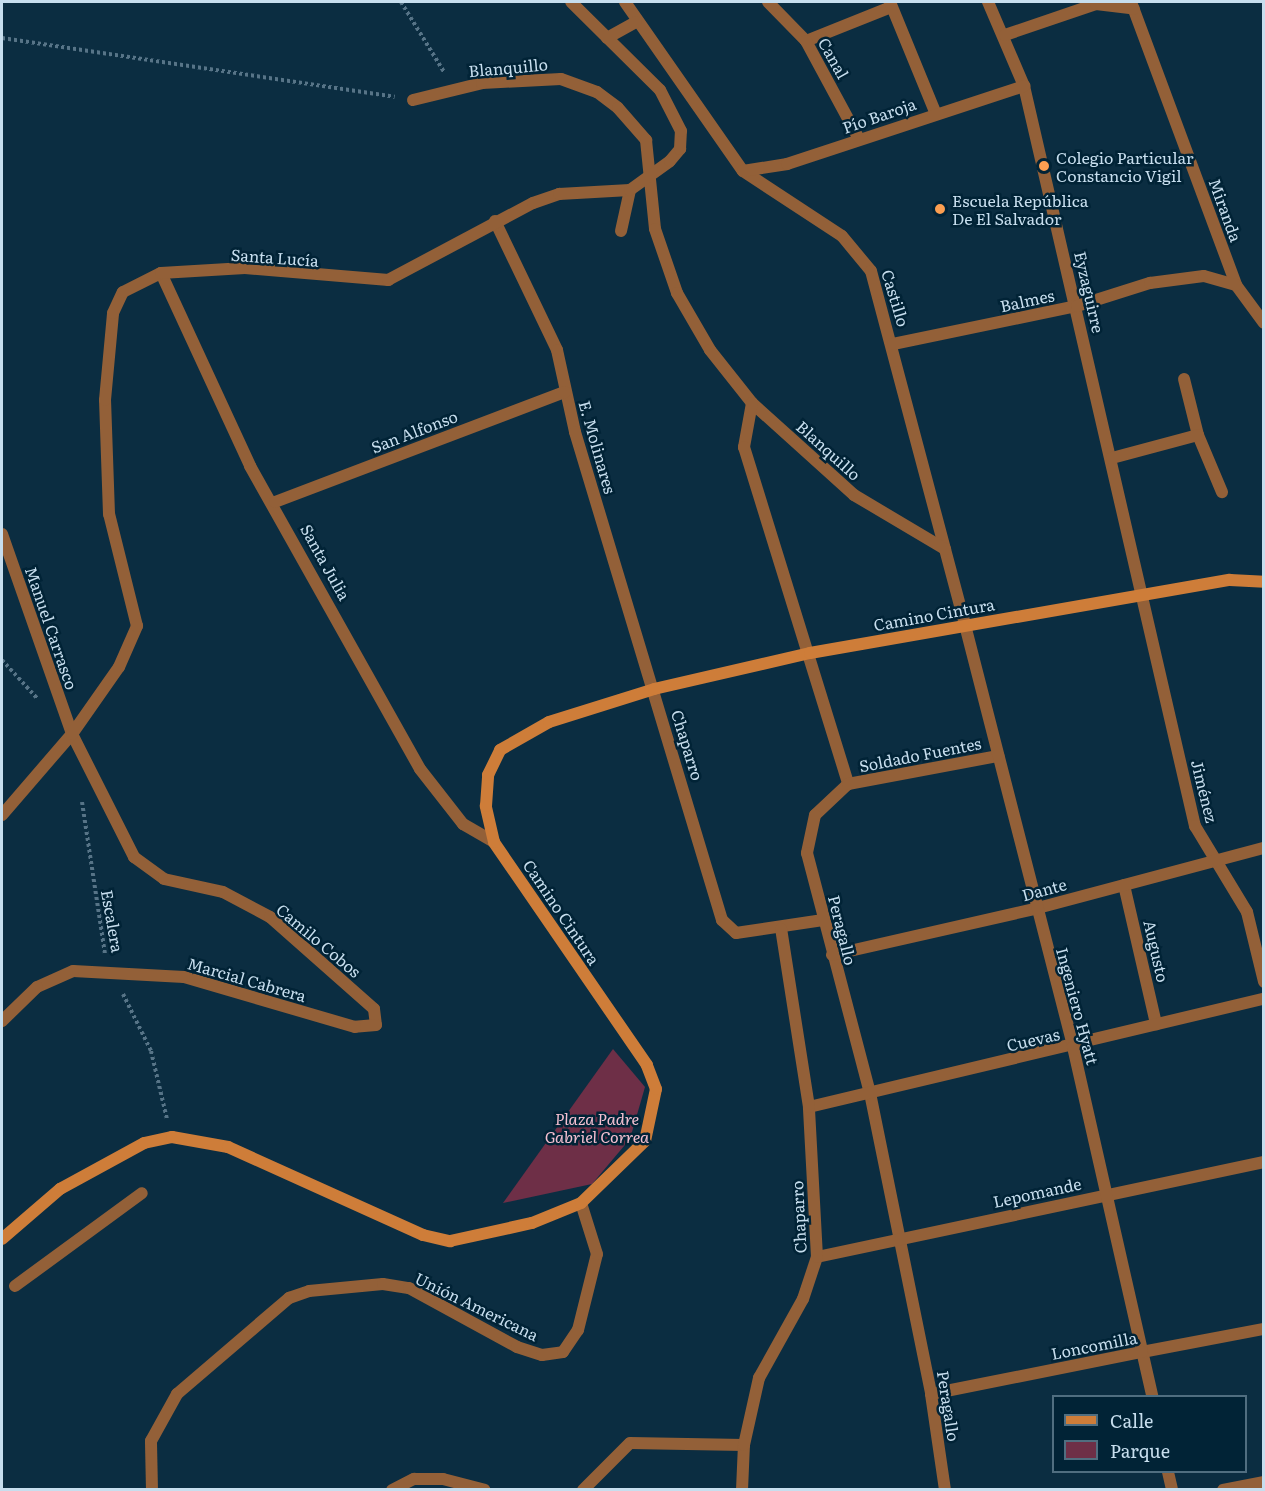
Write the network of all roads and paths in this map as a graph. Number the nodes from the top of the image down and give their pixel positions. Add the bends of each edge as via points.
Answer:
1 (401, 2) edge
2 (571, 2) edge
3 (625, 2) edge
4 (768, 2) edge
5 (988, 2) edge
6 (890, 4) edge
7 (1133, 5) edge
8 (636, 22) junction
9 (1005, 35) junction
10 (2, 38) edge
11 (607, 38) junction
12 (806, 41) junction
13 (1024, 86) junction
14 (454, 88) junction
15 (412, 100) joint
16 (936, 114) junction
17 (859, 140) junction
18 (744, 171) junction
19 (630, 190) junction
20 (495, 221) junction
21 (621, 231) dead end
22 (161, 273) junction
23 (1236, 285) junction
24 (1077, 306) junction
25 (1263, 323) edge
26 (893, 345) junction
27 (1184, 379) dead end
28 (565, 392) junction
29 (752, 402) junction
30 (1198, 435) junction
31 (1112, 458) junction
32 (1222, 492) dead end
33 (274, 502) junction
34 (2, 534) edge
35 (945, 549) junction
36 (1263, 582) edge
37 (1143, 596) junction
38 (965, 625) junction
39 (810, 653) junction
40 (654, 689) junction
41 (72, 734) junction
42 (998, 756) junction
43 (849, 784) junction
44 (81, 792) dead end
45 (2, 815) edge
46 (494, 842) junction
47 (1263, 848) edge
48 (1217, 861) junction
49 (1124, 885) junction
50 (1034, 909) junction
51 (823, 920) junction
52 (781, 929) junction
53 (832, 955) junction
54 (113, 973) junction
55 (1263, 982) edge
56 (1263, 999) edge
57 (2, 1021) edge
58 (1156, 1024) junction
59 (355, 1027) joint
60 (1073, 1047) junction
61 (870, 1093) junction
62 (809, 1107) junction
63 (172, 1137) junction
64 (1263, 1162) edge
65 (142, 1193) dead end
66 (1106, 1194) junction
67 (581, 1203) junction
68 (900, 1238) junction
69 (2, 1239) edge
70 (817, 1257) junction
71 (15, 1286) dead end
72 (1263, 1329) edge
73 (1142, 1352) junction
74 (931, 1394) junction
75 (1152, 1395) edge
76 (744, 1445) junction
77 (1168, 1473) edge
78 (1263, 1482) edge
79 (152, 1490) edge
80 (392, 1490) edge
81 (485, 1490) edge
82 (584, 1490) edge
83 (742, 1490) edge
84 (945, 1490) edge
85 (1172, 1490) edge
86 (1223, 1490) edge

1 - 14 path
2 - 11 street
3 - 8 street, Castillo
4 - 12 street, Canal
5 - 9 street, Eyzaguirre
6 - 12 street
6 - 16 street
7 - 9 street via 1096,4
7 - 23 street, Miranda
8 - 11 street
8 - 18 street, Castillo
9 - 13 street, Eyzaguirre
10 - 15 path
11 - 19 street via 660,90 676,115 680,148 670,161
12 - 17 street, Canal
13 - 16 street, Pío Baroja
13 - 24 street, Eyzaguirre
14 - 15 street, Blanquillo
14 - 29 street, Blanquillo via 561,79 597,92 628,117 651,154 650,202 677,293 695,328
16 - 17 street, Pío Baroja
17 - 18 street, Pío Baroja via 787,164
18 - 26 street, Castillo via 857,251 871,271
19 - 20 street, Santa Lucía via 559,194
19 - 21 street
20 - 22 street, Santa Lucía via 388,280 245,268
20 - 28 street, E. Molinares via 548,322
22 - 33 street, Santa Julia via 250,466
22 - 41 street, Santa Lucía via 123,292 113,313 105,400 109,514 137,626 119,667
23 - 24 street, Balmes via 1217,277 1183,278
23 - 25 street, Miranda
24 - 26 street, Balmes
24 - 31 street, Eyzaguirre
26 - 35 street, Castillo
27 - 30 street
28 - 33 street, San Alfonso
28 - 40 street, E. Molinares
29 - 35 street, Blanquillo via 854,495
29 - 39 street via 744,447
30 - 31 street
30 - 32 street
31 - 37 street, Eyzaguirre
33 - 46 street, Santa Julia via 420,769 463,824
34 - 41 street, Manuel Carrasco
35 - 38 street, Castillo
36 - 37 main road, Camino Cintura via 1230,580
37 - 38 main road, Camino Cintura
37 - 48 street, Jiménez via 1195,826
38 - 39 main road, Camino Cintura
38 - 42 street, Ingeniero Hyatt
39 - 40 main road, Camino Cintura
39 - 43 street
40 - 46 main road, Camino Cintura via 549,722 500,750 488,775 486,806
40 - 52 street, Chaparro via 722,920 736,933
41 - 45 street, Santa Lucía
41 - 59 street, Camilo Cobos via 134,857 164,879 223,892 270,917 374,1009 376,1025
42 - 43 street, Soldado Fuentes
42 - 50 street, Ingeniero Hyatt
43 - 51 street, Peragallo via 815,815 806,839
44 - 54 path, Escalera via 106,956
46 - 67 main road, Camino Cintura via 647,1065 656,1089 645,1141
47 - 48 street, Dante
48 - 49 street, Dante
48 - 55 street, Jiménez via 1247,912
49 - 50 street, Dante
49 - 58 street, Augusto
50 - 53 street, Dante
50 - 60 street, Ingeniero Hyatt
51 - 52 street, Chaparro
51 - 53 street, Peragallo
52 - 62 street, Chaparro
53 - 61 street, Peragallo
54 - 57 street, Marcial Cabrera via 73,971 37,987
54 - 59 street, Marcial Cabrera via 184,976
54 - 63 path, Escalera via 151,1050
56 - 58 street, Cuevas
58 - 60 street, Cuevas
60 - 61 street, Cuevas
60 - 66 street, Ingeniero Hyatt
61 - 62 street, Cuevas
61 - 68 street, Peragallo
62 - 70 street, Chaparro
63 - 67 main road, Camino Cintura via 228,1147 423,1235 450,1241 532,1223
63 - 69 main road, Camino Cintura via 144,1143 60,1190
64 - 66 street, Lepomande
65 - 71 street
66 - 68 street, Lepomande
66 - 73 street, Ingeniero Hyatt
67 - 79 street, Unión Americana via 597,1254 578,1330 563,1352 542,1355 517,1347 409,1288 383,1284 309,1291 289,1298 177,1395 151,1441
68 - 70 street, Lepomande
68 - 74 street, Peragallo
70 - 76 street, Chaparro via 803,1299 759,1378
72 - 73 street, Loncomilla
73 - 74 street, Loncomilla
73 - 75 street, Ingeniero Hyatt
74 - 84 street, Peragallo
76 - 82 street via 630,1443
76 - 83 street, Chaparro
77 - 85 street
78 - 86 street
80 - 81 street via 414,1479 443,1479

